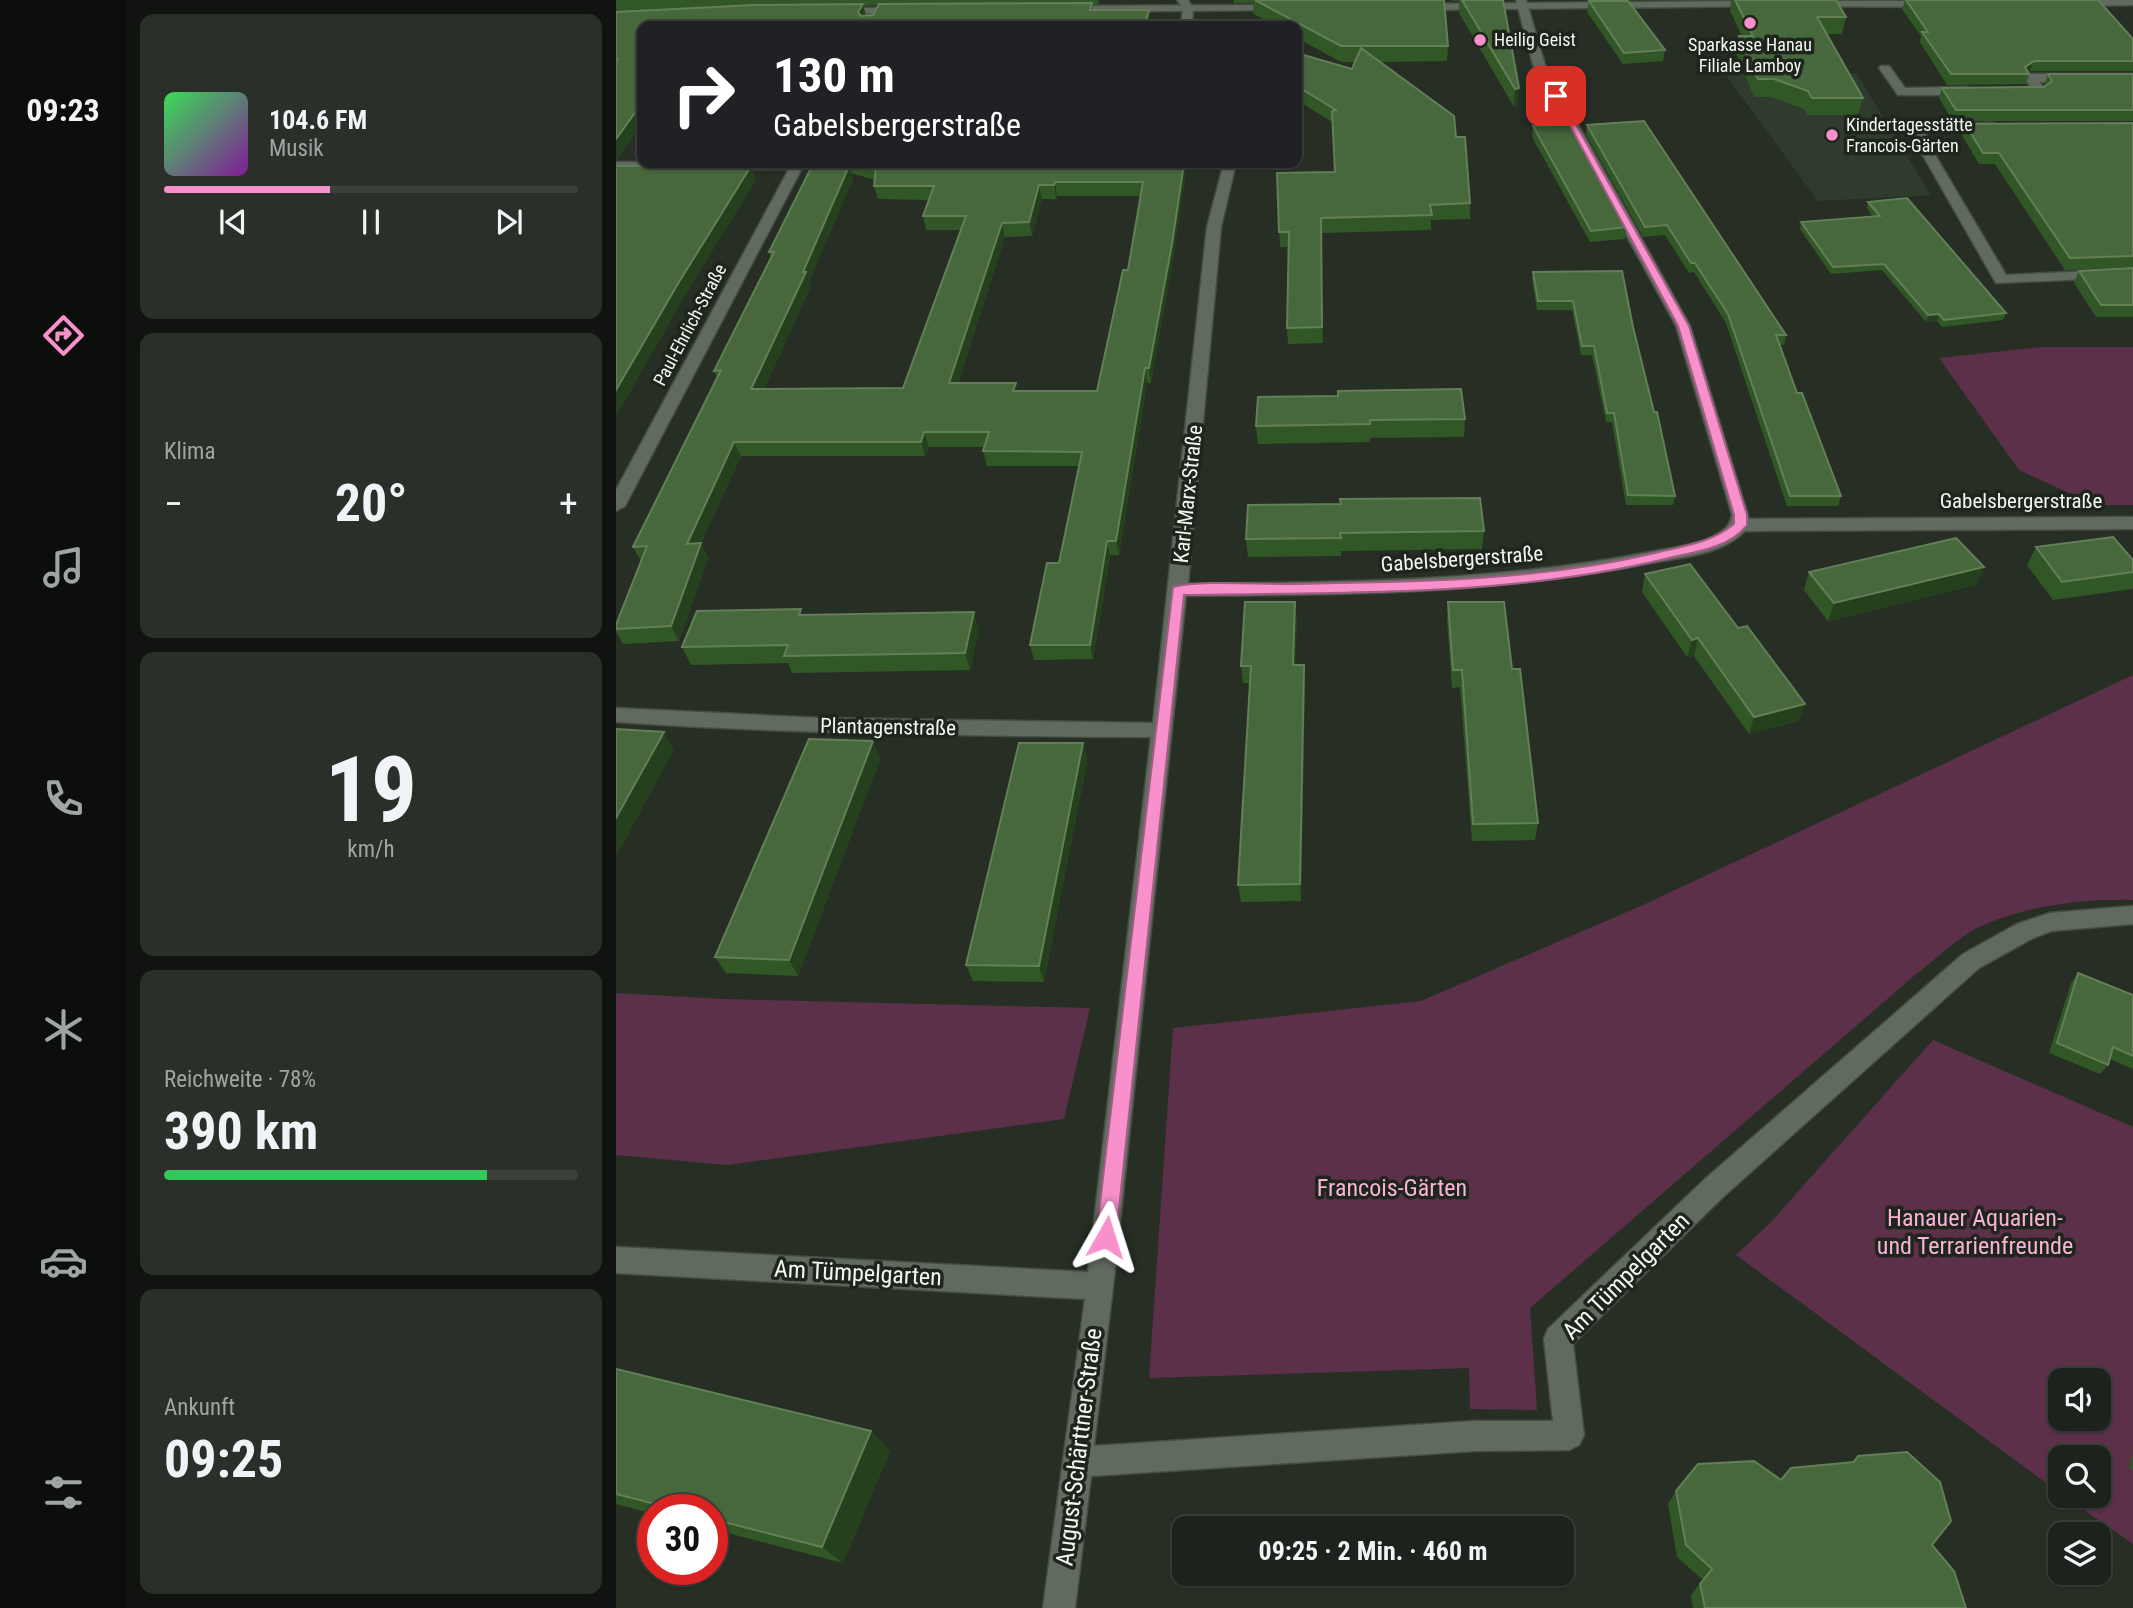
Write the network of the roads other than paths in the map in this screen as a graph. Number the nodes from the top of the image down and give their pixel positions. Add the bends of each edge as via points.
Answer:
1 (908, 1) edge
2 (2132, 2) edge
3 (1521, 3) edge
4 (2066, 3) edge
5 (1185, 4) edge
6 (1772, 4) edge
7 (1798, 4) edge
8 (1946, 4) edge
9 (1411, 7) edge
10 (1286, 8) edge
11 (1053, 9) edge
12 (918, 10) edge
13 (877, 11) junction
14 (872, 21) edge
15 (1885, 68) dead end
16 (2133, 78) edge
17 (1983, 91) edge
18 (2010, 91) edge
19 (2003, 127) edge
20 (616, 166) edge
21 (637, 166) edge
22 (795, 168) edge
23 (1229, 168) edge
24 (2133, 273) edge
25 (616, 506) edge
26 (2133, 523) edge
27 (1740, 525) junction
28 (1177, 590) junction
29 (616, 715) edge
30 (1160, 730) junction
31 (2133, 915) edge
32 (616, 1260) edge
33 (1100, 1286) junction
34 (1077, 1462) junction
35 (1059, 1608) edge

1 - 13 street via 829,6
2 - 4 street
3 - 6 street
3 - 9 street
3 - 27 street via 1539,65 1683,326 1741,515
5 - 10 street
5 - 11 street
7 - 8 street
12 - 13 street
13 - 14 street
15 - 17 street via 1902,92
16 - 18 street via 2030,78 2040,90
19 - 24 street via 1939,128 1919,134 2001,280
20 - 21 street
22 - 25 street, Paul-Ehrlich-Straße
23 - 28 street, Karl-Marx-Straße via 1214,227
26 - 27 street, Gabelsbergerstraße
27 - 28 street, Gabelsbergerstraße via 1725,538 1706,545 1624,565 1530,579 1433,587
28 - 30 street, Karl-Marx-Straße
29 - 30 street, Plantagenstraße via 792,725
30 - 33 street, Karl-Marx-Straße
31 - 34 street, Am Tümpelgarten via 2050,922 1971,961 1714,1188 1558,1339 1569,1435
32 - 33 street, Am Tümpelgarten
33 - 34 street, August-Schärttner-Straße
34 - 35 street, August-Schärttner-Straße

